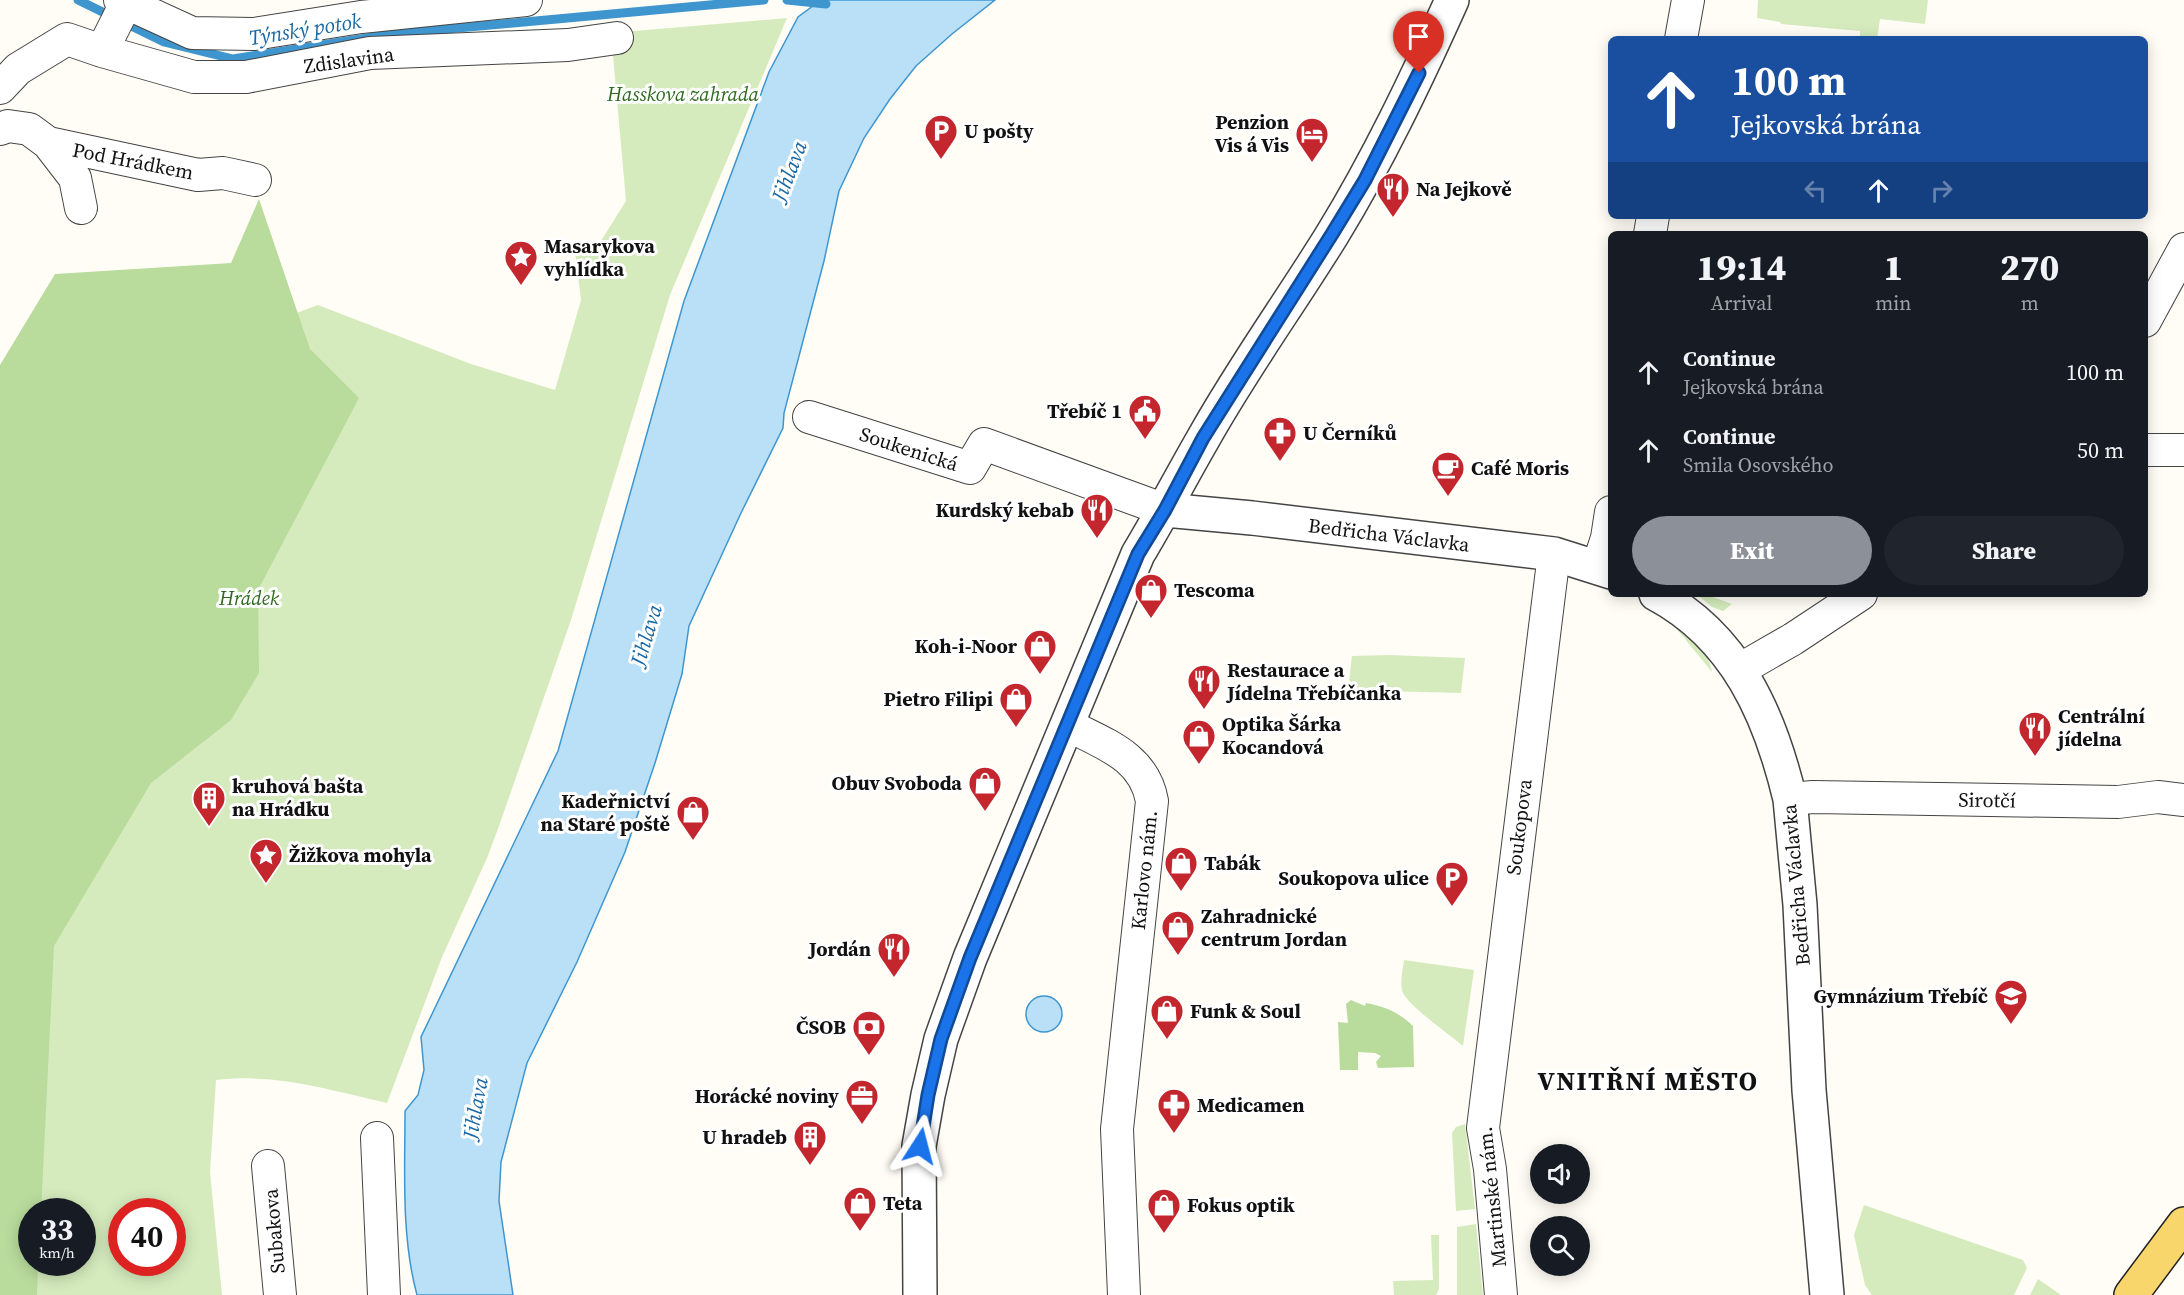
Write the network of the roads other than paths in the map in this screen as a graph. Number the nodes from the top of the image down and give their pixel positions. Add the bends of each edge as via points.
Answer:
1 (526, 0) edge
2 (1452, 0) edge
3 (1688, 0) edge
4 (115, 22) edge
5 (1682, 36) edge
6 (617, 38) dead end
7 (0, 88) edge
8 (0, 129) edge
9 (48, 143) junction
10 (255, 180) dead end
11 (81, 208) dead end
12 (2184, 249) edge
13 (2148, 315) edge
14 (809, 417) dead end
15 (2148, 450) edge
16 (2184, 450) edge
17 (1165, 510) junction
18 (1608, 532) edge
19 (1554, 554) junction
20 (1604, 569) edge
21 (1660, 597) edge
22 (1856, 597) edge
23 (1739, 670) junction
24 (1068, 725) junction
25 (1790, 799) junction
26 (2184, 800) edge
27 (1486, 1099) joint
28 (377, 1138) dead end
29 (268, 1166) dead end
30 (2184, 1224) edge
31 (280, 1295) edge
32 (384, 1295) edge
33 (920, 1295) edge
34 (1124, 1295) edge
35 (1501, 1295) edge
36 (1827, 1295) edge
37 (2131, 1295) edge

1 - 4 street, Zdislavina via 361,17 254,34 192,33
2 - 17 street via 1375,161 1203,438
3 - 5 street
4 - 6 street, Zdislavina via 194,78 246,77 370,53 568,45
4 - 7 street via 67,39 18,69
8 - 9 street, Pod Hrádkem via 29,129
9 - 10 street, Pod Hrádkem via 198,175 223,173
9 - 11 street, Pod Hrádkem via 75,178
12 - 13 street
14 - 17 street, Soukenická via 970,468 984,444
15 - 16 street
17 - 19 street, Bedřicha Václavka
17 - 24 street via 1138,554
18 - 20 street
19 - 20 street, Bedřicha Václavka
19 - 27 street, Soukopova
21 - 23 street, Bedřicha Václavka via 1722,646
22 - 23 street
23 - 25 street, Bedřicha Václavka via 1770,728
24 - 33 street via 970,958 941,1039 920,1146
24 - 34 street, Karlovo nám. via 1137,765 1146,778 1152,801 1117,1129
25 - 26 street, Sirotčí
25 - 36 street, Bedřicha Václavka
27 - 35 street, Martinské nám. via 1483,1128
28 - 32 street
29 - 31 street, Subakova
30 - 37 main road

